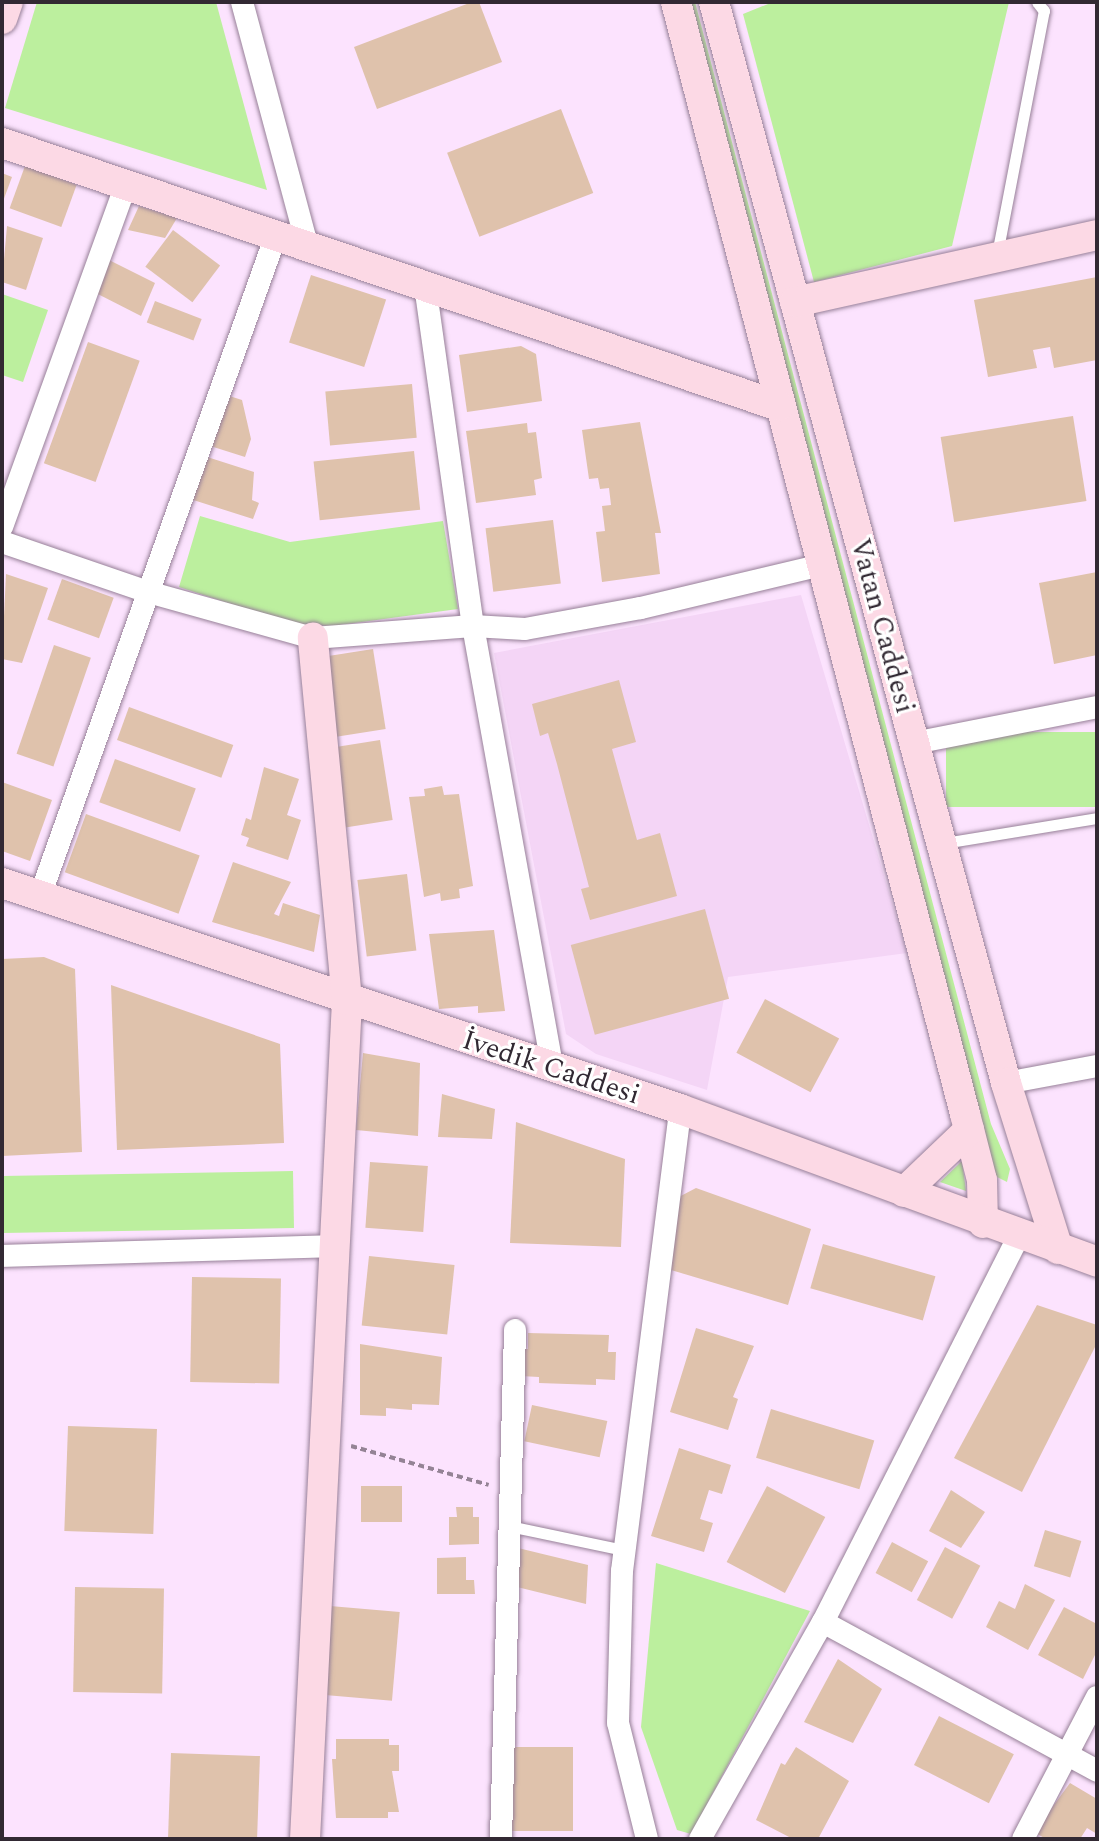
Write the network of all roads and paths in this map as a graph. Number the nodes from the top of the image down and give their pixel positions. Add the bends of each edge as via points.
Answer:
1 (8, 2) edge
2 (242, 2) edge
3 (676, 2) edge
4 (1037, 2) edge
5 (718, 4) edge
6 (2, 19) edge
7 (2, 143) edge
8 (126, 185) junction
9 (276, 235) junction
10 (1097, 235) edge
11 (307, 245) junction
12 (996, 257) junction
13 (425, 285) junction
14 (795, 302) junction
15 (779, 406) junction
16 (2, 527) edge
17 (2, 542) edge
18 (821, 565) junction
19 (148, 592) junction
20 (473, 626) junction
21 (313, 638) junction
22 (1097, 707) edge
23 (914, 743) junction
24 (1097, 818) edge
25 (941, 844) junction
26 (2, 883) edge
27 (40, 896) junction
28 (347, 1000) junction
29 (1097, 1066) edge
30 (553, 1070) junction
31 (1006, 1083) junction
32 (680, 1109) junction
33 (969, 1130) junction
34 (904, 1192) junction
35 (983, 1223) junction
36 (1019, 1236) junction
37 (335, 1246) junction
38 (1058, 1249) junction
39 (2, 1256) edge
40 (1097, 1262) edge
41 (515, 1330) dead end
42 (325, 1440) junction
43 (510, 1490) junction
44 (509, 1526) junction
45 (624, 1550) junction
46 (823, 1622) junction
47 (1097, 1697) edge
48 (1069, 1754) junction
49 (1097, 1771) edge
50 (305, 1839) edge
51 (501, 1839) edge
52 (647, 1839) edge
53 (700, 1839) edge
54 (1023, 1839) edge

1 - 6 main road
2 - 11 street
3 - 15 main road, Vatan Caddesi
4 - 12 lane via 1044,11
5 - 14 main road, Vatan Caddesi
7 - 8 main road
8 - 9 main road
8 - 16 street
9 - 11 main road
9 - 19 street
10 - 12 main road
11 - 13 main road
12 - 14 main road
13 - 15 main road
13 - 20 street
14 - 23 main road, Vatan Caddesi
15 - 18 main road, Vatan Caddesi
17 - 19 street
18 - 20 street via 525,629
18 - 33 main road, Vatan Caddesi
19 - 21 street
19 - 27 street
20 - 21 street
20 - 30 street
21 - 28 main road
22 - 23 street
23 - 25 main road, Vatan Caddesi
24 - 25 lane
25 - 31 main road, Vatan Caddesi
26 - 27 main road, İvedik Caddesi
27 - 28 main road, İvedik Caddesi
28 - 30 main road, İvedik Caddesi
28 - 37 main road
29 - 31 street
30 - 32 main road, İvedik Caddesi
31 - 38 main road, Vatan Caddesi
32 - 34 main road, İvedik Caddesi
32 - 45 street
33 - 34 main road
33 - 35 main road, Vatan Caddesi via 982,1180
34 - 35 main road, İvedik Caddesi
35 - 36 main road, İvedik Caddesi
36 - 38 main road, İvedik Caddesi
36 - 46 street
37 - 39 street
37 - 42 main road
38 - 40 main road, İvedik Caddesi
41 - 43 street
42 - 43 path
42 - 50 main road
43 - 44 street
44 - 45 lane
44 - 51 street
45 - 52 street via 618,1723
46 - 48 street
46 - 53 street
47 - 48 street
48 - 49 street
48 - 54 street

